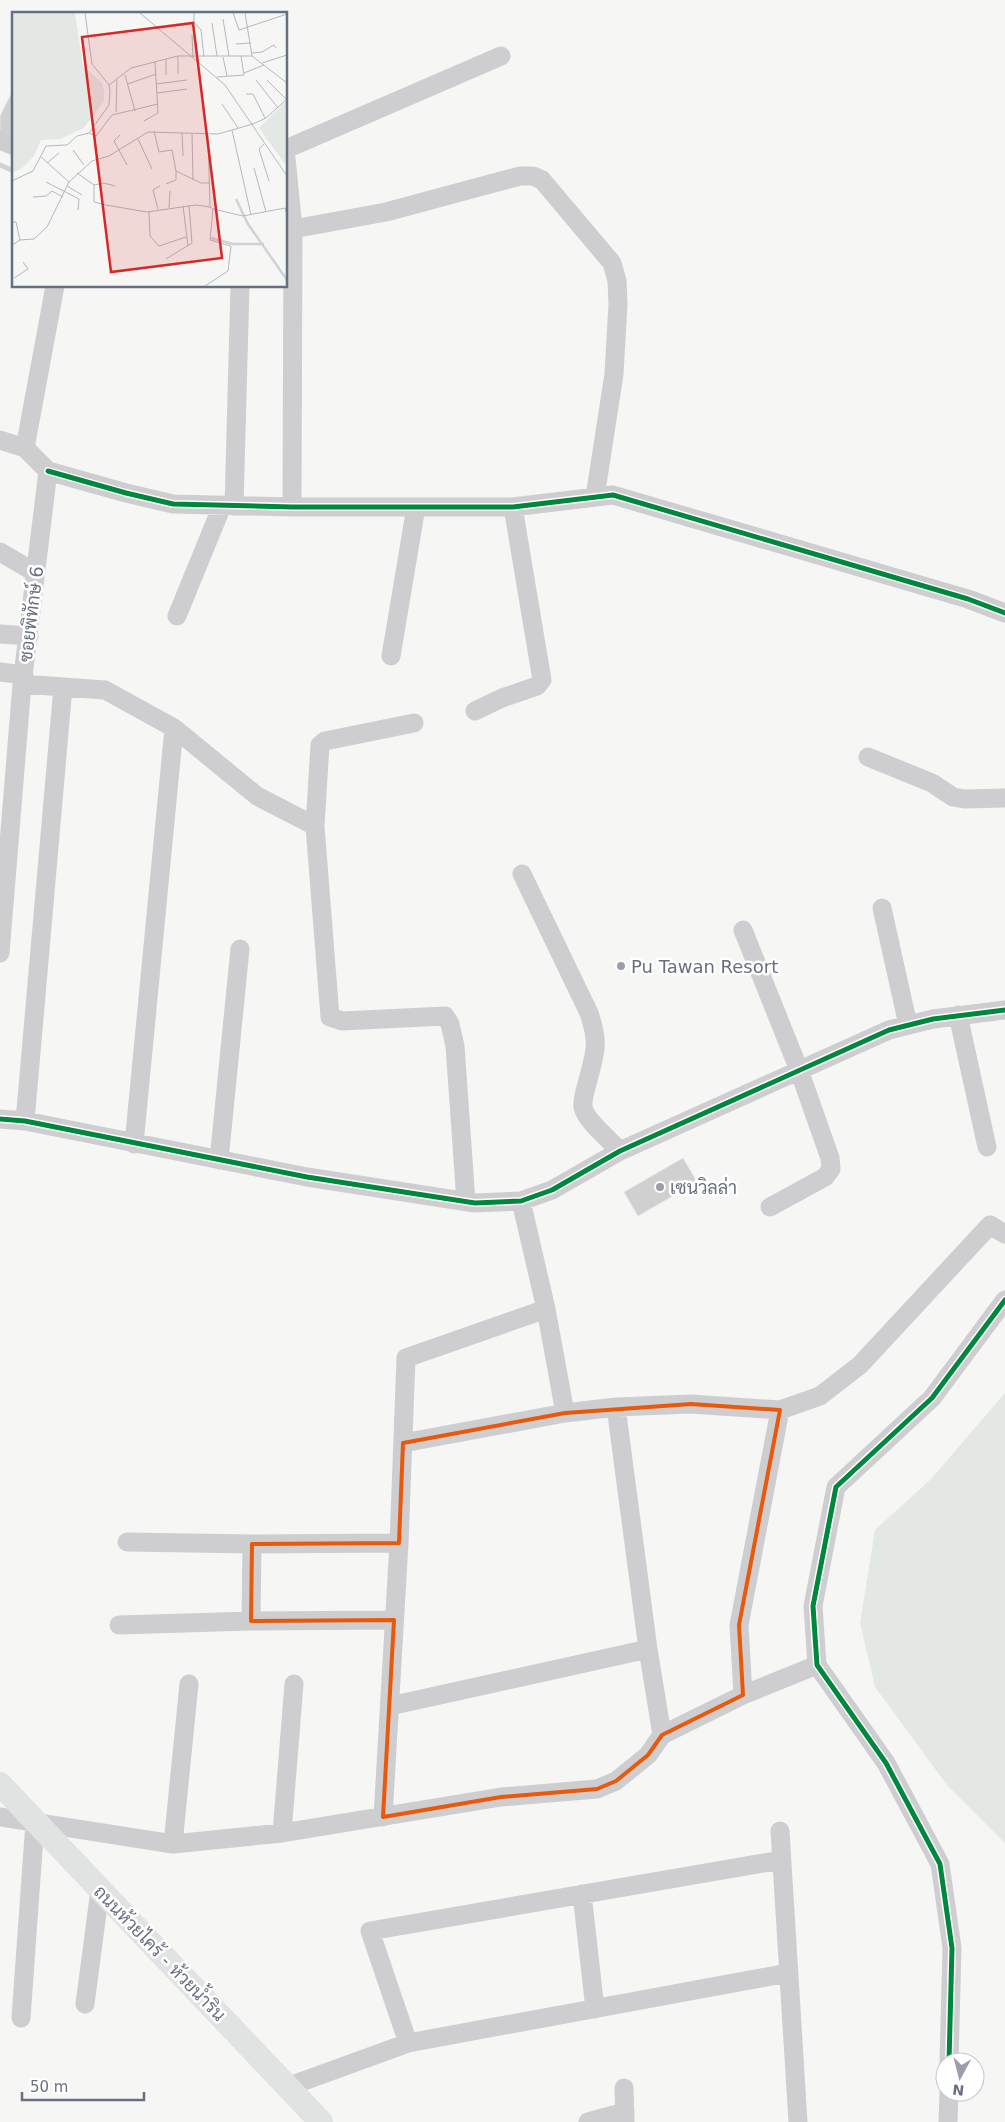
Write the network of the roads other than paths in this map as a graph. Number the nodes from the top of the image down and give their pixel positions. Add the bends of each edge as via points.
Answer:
1 (501, 56) dead end
2 (0, 140) edge
3 (12, 145) edge
4 (288, 148) edge
5 (288, 178) edge
6 (293, 229) junction
7 (55, 288) edge
8 (240, 288) edge
9 (0, 440) edge
10 (26, 448) junction
11 (48, 470) junction
12 (594, 497) junction
13 (228, 506) junction
14 (292, 507) junction
15 (416, 507) junction
16 (513, 507) junction
17 (0, 552) edge
18 (36, 573) junction
19 (1005, 614) edge
20 (177, 616) dead end
21 (0, 634) edge
22 (29, 636) junction
23 (391, 656) dead end
24 (0, 672) edge
25 (23, 679) junction
26 (63, 687) junction
27 (476, 711) dead end
28 (414, 723) dead end
29 (174, 728) junction
30 (868, 757) dead end
31 (1005, 798) edge
32 (315, 826) junction
33 (522, 874) dead end
34 (882, 908) dead end
35 (743, 930) dead end
36 (240, 949) dead end
37 (0, 953) edge
38 (1005, 1010) edge
39 (958, 1015) junction
40 (908, 1025) junction
41 (798, 1070) junction
42 (0, 1119) edge
43 (25, 1121) junction
44 (134, 1144) junction
45 (987, 1147) dead end
46 (620, 1151) junction
47 (219, 1160) junction
48 (521, 1201) junction
49 (466, 1202) junction
50 (770, 1207) dead end
51 (1005, 1234) edge
52 (1005, 1300) edge
53 (546, 1309) junction
54 (616, 1407) junction
55 (780, 1410) junction
56 (565, 1413) junction
57 (403, 1443) junction
58 (128, 1542) dead end
59 (399, 1543) junction
60 (252, 1544) junction
61 (394, 1620) junction
62 (251, 1621) junction
63 (119, 1625) dead end
64 (648, 1649) junction
65 (817, 1665) junction
66 (189, 1684) dead end
67 (294, 1684) dead end
68 (743, 1696) junction
69 (390, 1706) junction
70 (662, 1735) junction
71 (0, 1784) edge
72 (0, 1817) edge
73 (382, 1817) junction
74 (35, 1822) junction
75 (780, 1831) dead end
76 (282, 1833) junction
77 (173, 1844) junction
78 (781, 1860) junction
79 (100, 1890) junction
80 (582, 1894) junction
81 (788, 1973) junction
82 (85, 2004) dead end
83 (595, 2009) junction
84 (21, 2018) dead end
85 (408, 2043) junction
86 (949, 2052) edge
87 (287, 2087) junction
88 (624, 2088) dead end
89 (949, 2102) edge
90 (625, 2117) edge
91 (320, 2122) edge
92 (588, 2122) edge
93 (798, 2122) edge
94 (948, 2122) edge

1 - 4 street
2 - 3 street
5 - 6 street
6 - 12 street via 386,212 520,176 542,180 612,263 617,281 614,374
6 - 14 street
7 - 10 street
8 - 13 street
9 - 10 street
10 - 11 street
11 - 13 street via 173,504
11 - 18 street, ซอยพิทักษ์ 6
12 - 16 street
12 - 19 street via 613,495 968,599
13 - 14 street
13 - 20 street
14 - 15 street
15 - 16 street
15 - 23 street
16 - 27 street via 542,680 537,686
17 - 18 street
18 - 22 street, ซอยพิทักษ์ 6
21 - 22 street
22 - 25 street, ซอยพิทักษ์ 6
24 - 25 street
25 - 26 street
25 - 37 street, ซอยพิทักษ์ 6
26 - 29 street via 105,690
26 - 43 street
28 - 32 street via 325,741 320,745
29 - 32 street via 257,796
29 - 44 street
30 - 31 street via 932,782 953,797
32 - 49 street via 330,1017 342,1021 445,1016 455,1046
33 - 46 street via 596,1034 583,1108
34 - 40 street
35 - 41 street
36 - 47 street
38 - 39 street
39 - 40 street
39 - 45 street
40 - 41 street via 888,1030
41 - 46 street
41 - 50 street via 830,1158 831,1169 825,1177
42 - 43 street
43 - 44 street
44 - 47 street
46 - 48 street via 552,1190
47 - 49 street
48 - 49 street
48 - 53 street
51 - 55 street via 990,1225 860,1365 820,1396
52 - 65 street via 932,1398 836,1487 813,1606
53 - 56 street
53 - 57 street via 406,1358
54 - 55 street via 691,1404
54 - 56 street
54 - 64 street
55 - 68 street via 739,1625
56 - 57 street
57 - 59 street
58 - 60 street
59 - 60 street
59 - 61 street
60 - 62 street
61 - 62 street
61 - 69 street
62 - 63 street
64 - 69 street
64 - 70 street
65 - 68 street
65 - 86 street via 886,1764 940,1864 952,1948
66 - 77 street
67 - 76 street
68 - 70 street
69 - 73 street
70 - 73 street via 648,1755 623,1776 597,1789 501,1797
71 - 74 main road, ถนนห้วยไคร้ - ห้วยน้ำริน
72 - 74 street
73 - 76 street
74 - 77 street
74 - 79 main road, ถนนห้วยไคร้ - ห้วยน้ำริน
74 - 84 street
75 - 78 street
76 - 77 street
78 - 80 street
78 - 81 street
79 - 82 street
79 - 87 main road, ถนนห้วยไคร้ - ห้วยน้ำริน
80 - 83 street
80 - 85 street via 370,1931
81 - 83 street
81 - 93 street
83 - 85 street
85 - 87 street
87 - 91 main road, ถนนห้วยไคร้ - ห้วยน้ำริน
88 - 90 street
89 - 94 street
90 - 92 street

